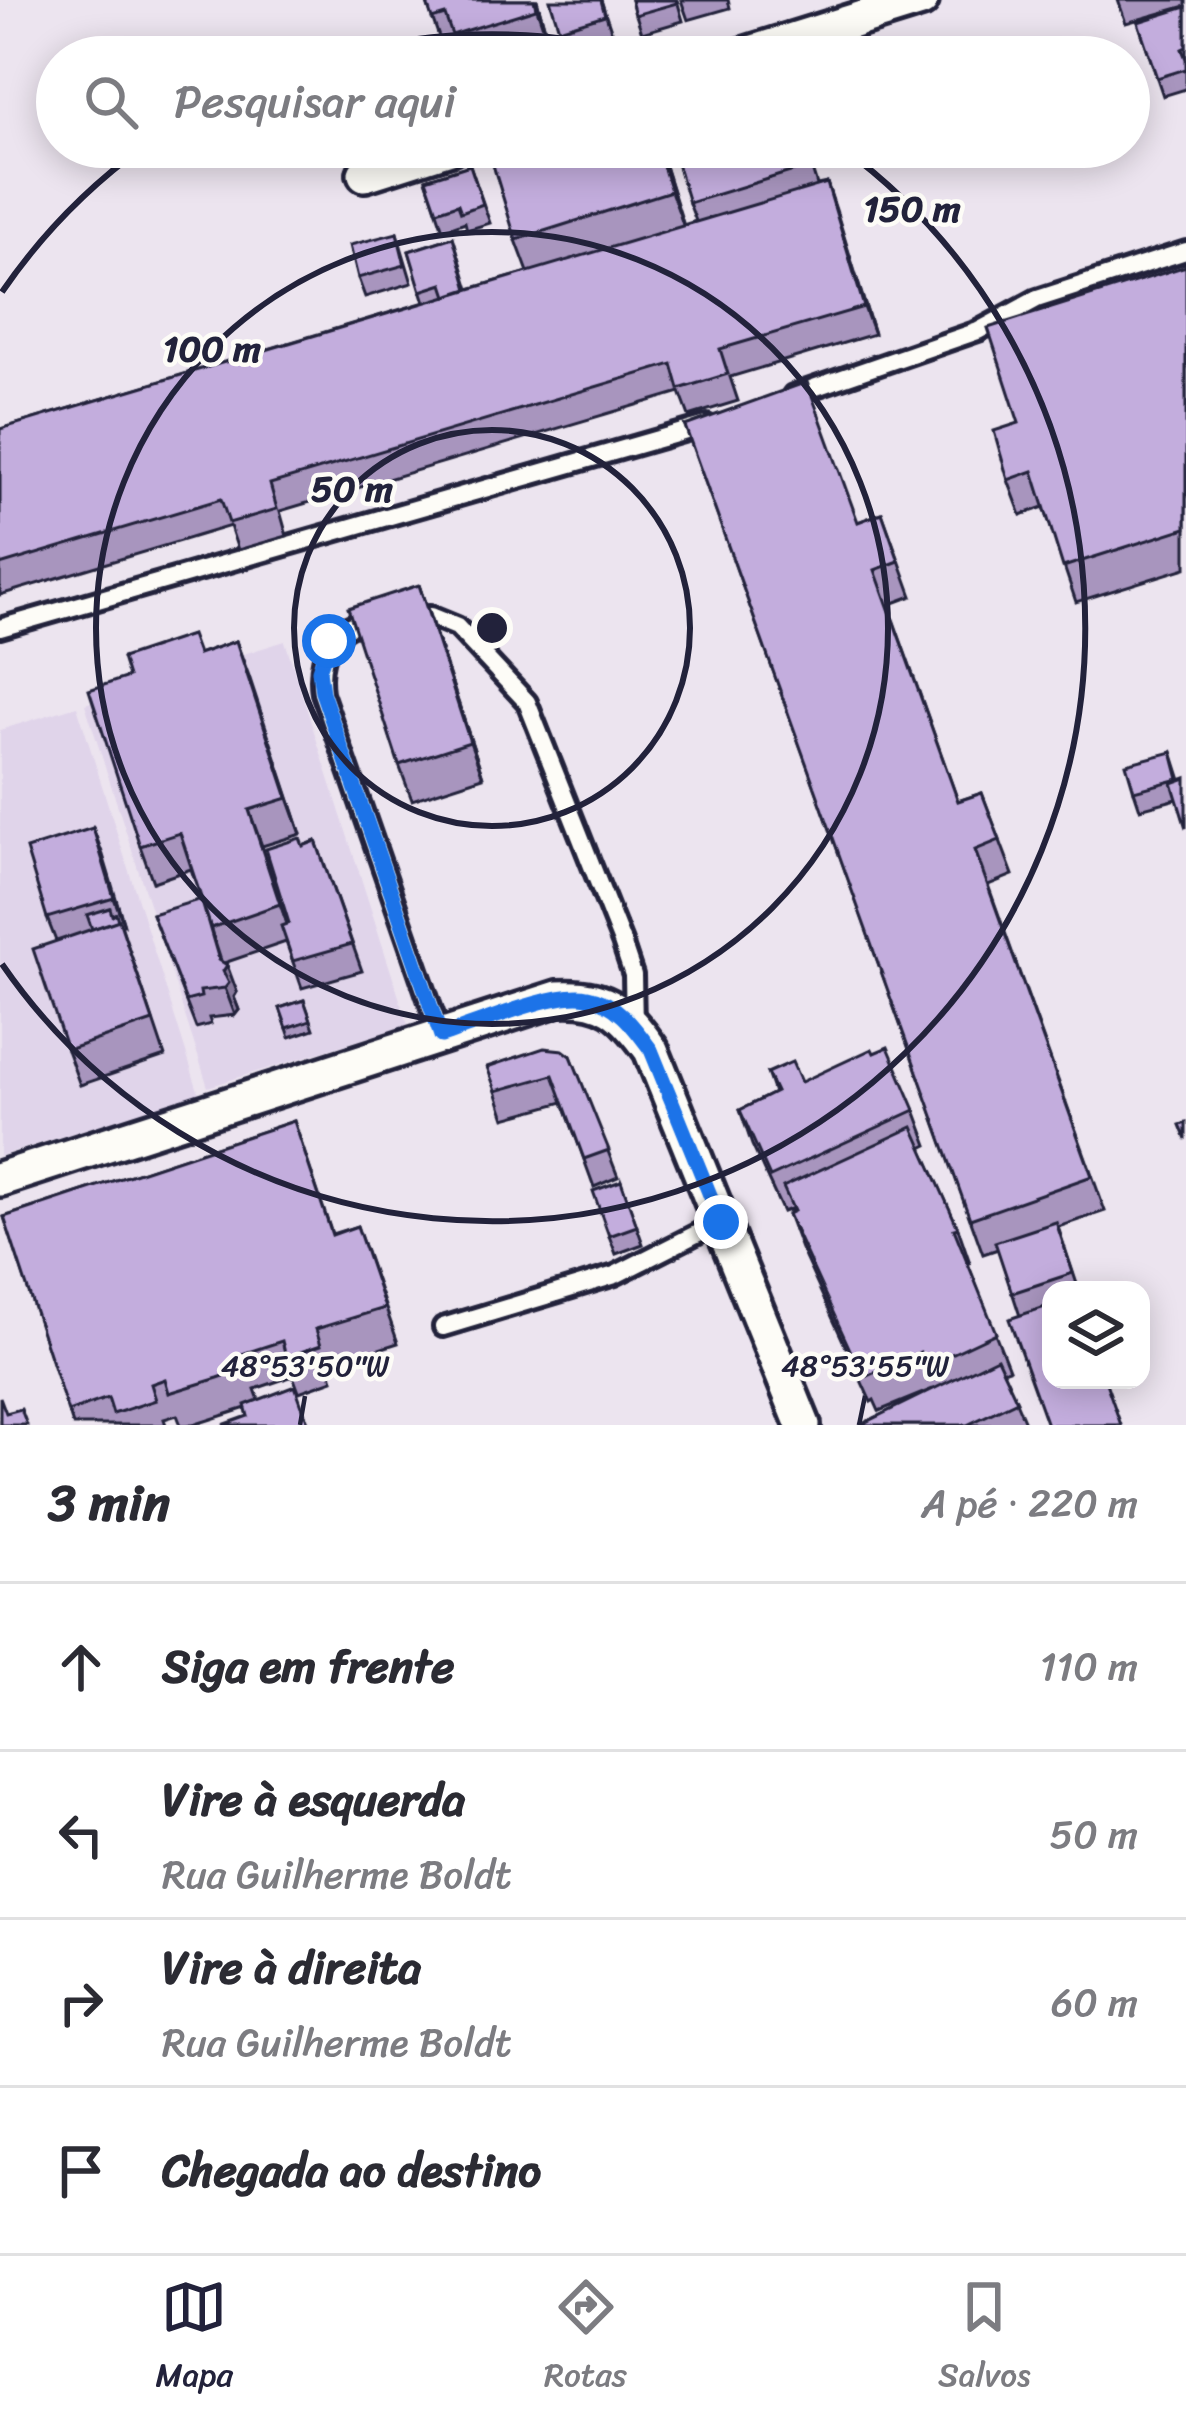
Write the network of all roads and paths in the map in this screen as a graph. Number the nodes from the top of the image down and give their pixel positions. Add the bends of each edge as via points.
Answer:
1 (921, 0) edge
2 (805, 36) edge
3 (384, 168) edge
4 (365, 174) dead end
5 (1186, 251) edge
6 (769, 405) edge
7 (724, 420) edge
8 (0, 628) edge
9 (634, 1027) junction
10 (441, 1036) junction
11 (0, 1179) edge
12 (721, 1222) junction
13 (443, 1327) dead end
14 (802, 1425) edge

1 - 2 street
3 - 4 street
5 - 6 lane via 1037,298 978,331
7 - 8 lane
9 - 10 street via 586,996
9 - 10 lane via 633,975 527,702 457,627 430,616 361,621 329,641 322,692
9 - 12 street via 651,1050
10 - 11 street
12 - 13 lane via 615,1275
12 - 14 street

